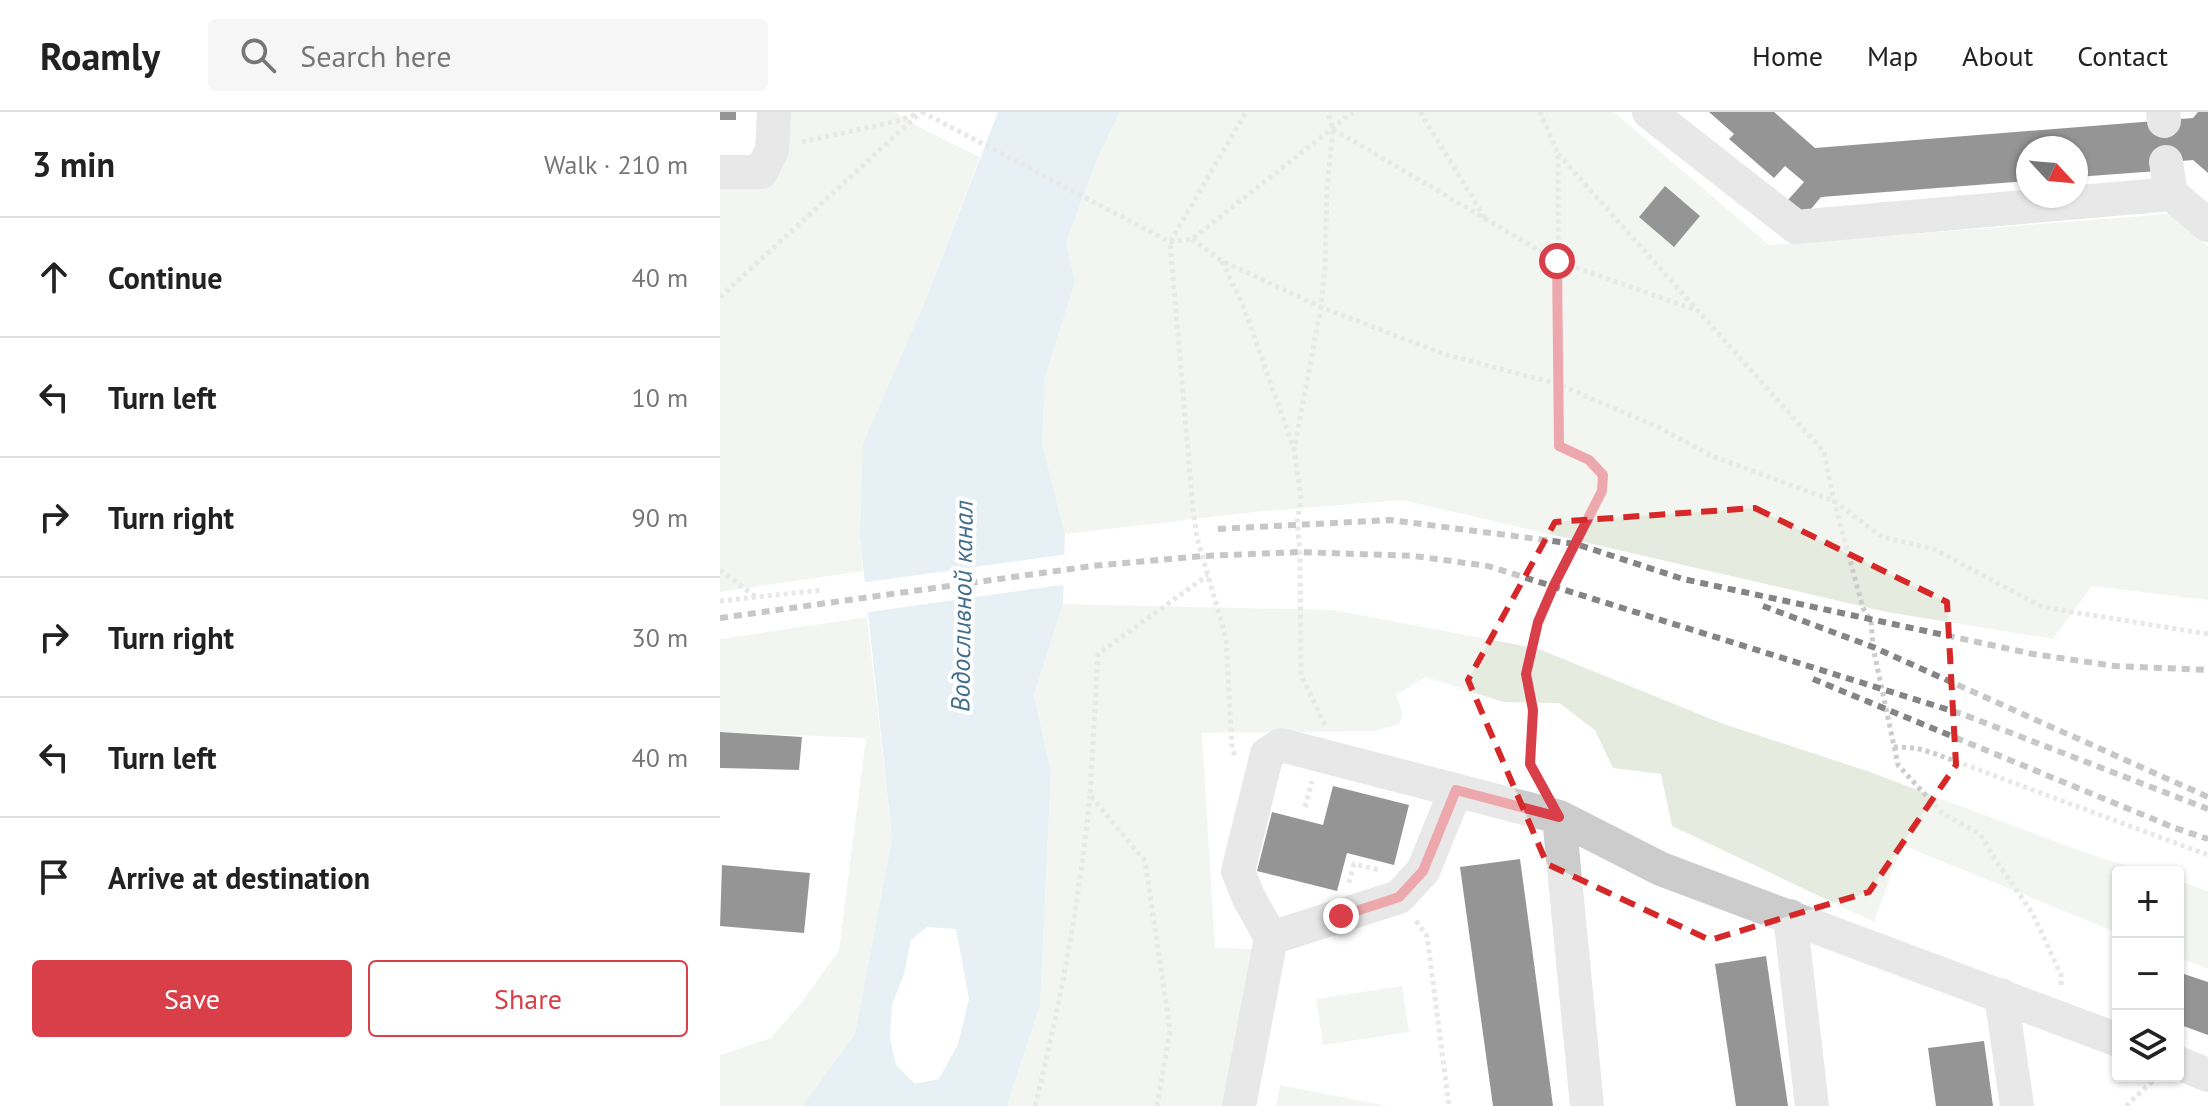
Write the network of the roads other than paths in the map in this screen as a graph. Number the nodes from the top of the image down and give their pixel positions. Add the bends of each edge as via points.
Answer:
1 (774, 112) edge
2 (1649, 112) edge
3 (720, 172) edge
4 (2208, 225) edge
5 (1456, 790) junction
6 (1559, 817) junction
7 (1790, 916) junction
8 (1271, 938) junction
9 (2001, 995) junction
10 (2112, 1038) edge
11 (2184, 1065) edge
12 (2208, 1075) edge
13 (1239, 1106) edge
14 (1587, 1106) edge
15 (1812, 1106) edge
16 (2017, 1106) edge

1 - 3 street via 772,150 761,172
2 - 4 street via 1796,227 2168,178
5 - 6 street
5 - 8 street via 1423,871 1399,897
5 - 8 street via 1319,776 1281,745 1267,754 1238,871
6 - 7 street via 1661,869
6 - 14 street
7 - 9 street
7 - 15 street
8 - 13 street
9 - 10 street
9 - 16 street
11 - 12 street

